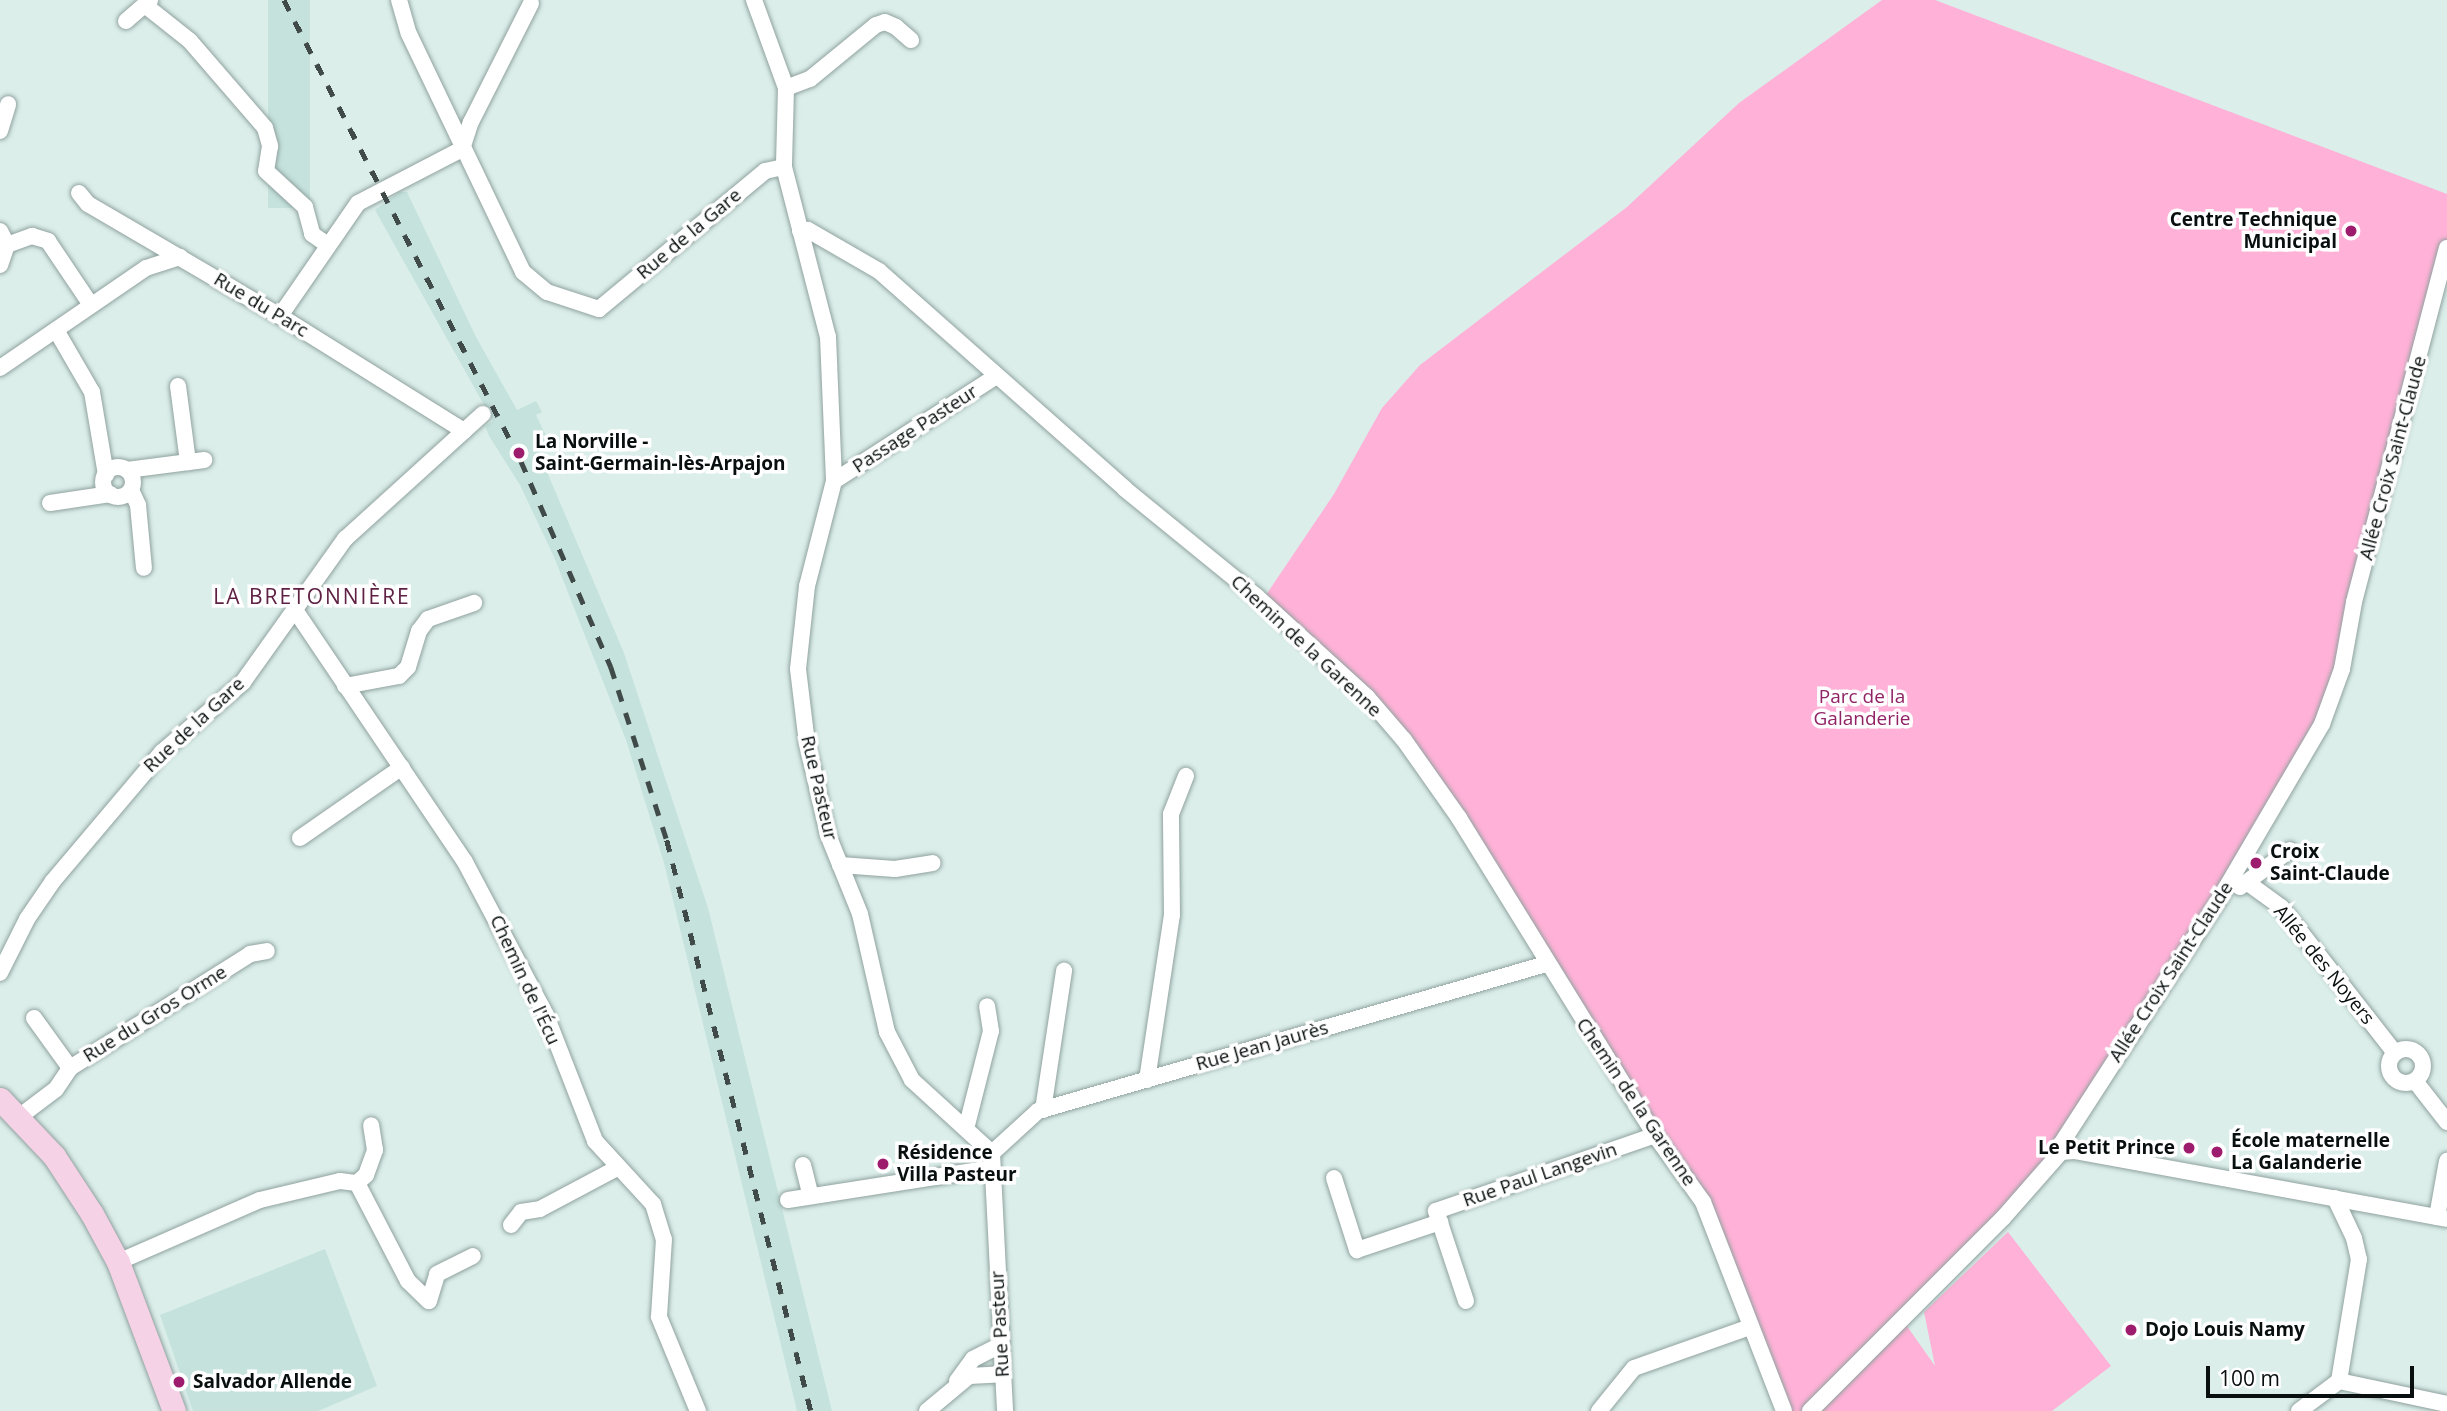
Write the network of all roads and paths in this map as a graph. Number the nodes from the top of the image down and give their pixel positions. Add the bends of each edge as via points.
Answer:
1 (399, 0) edge
2 (754, 0) edge
3 (148, 3) edge
4 (531, 3) dead end
5 (126, 21) dead end
6 (911, 40) dead end
7 (786, 88) junction
8 (8, 104) dead end
9 (0, 131) edge
10 (462, 149) junction
11 (783, 167) junction
12 (79, 193) dead end
13 (800, 231) junction
14 (4, 238) edge
15 (328, 245) junction
16 (2447, 248) edge
17 (180, 257) junction
18 (0, 265) edge
19 (92, 305) junction
20 (280, 316) junction
21 (56, 330) junction
22 (0, 368) edge
23 (996, 376) junction
24 (178, 386) dead end
25 (483, 414) dead end
26 (464, 431) junction
27 (204, 460) dead end
28 (188, 462) junction
29 (127, 470) junction
30 (106, 475) junction
31 (834, 481) junction
32 (131, 490) junction
33 (110, 494) junction
34 (50, 503) dead end
35 (144, 568) dead end
36 (474, 603) dead end
37 (295, 610) junction
38 (345, 686) junction
39 (402, 767) junction
40 (1186, 776) dead end
41 (300, 838) dead end
42 (2290, 850) dead end
43 (933, 863) dead end
44 (840, 865) junction
45 (2248, 883) junction
46 (2220, 898) junction
47 (267, 951) dead end
48 (1546, 964) junction
49 (1064, 971) dead end
50 (0, 973) edge
51 (987, 1006) dead end
52 (34, 1018) dead end
53 (2395, 1053) junction
54 (70, 1068) junction
55 (1147, 1080) junction
56 (2415, 1081) junction
57 (0, 1099) edge
58 (1043, 1110) junction
59 (19, 1117) junction
60 (2447, 1122) edge
61 (371, 1125) dead end
62 (966, 1129) junction
63 (1655, 1135) junction
64 (2061, 1152) junction
65 (992, 1160) junction
66 (2447, 1161) edge
67 (803, 1165) dead end
68 (619, 1167) junction
69 (1334, 1178) dead end
70 (357, 1183) junction
71 (811, 1196) junction
72 (2335, 1198) junction
73 (788, 1200) dead end
74 (2442, 1218) edge
75 (1440, 1222) junction
76 (511, 1225) dead end
77 (473, 1256) dead end
78 (118, 1262) junction
79 (1466, 1301) dead end
80 (1750, 1327) junction
81 (1000, 1345) junction
82 (1002, 1374) junction
83 (2339, 1381) junction
84 (956, 1383) junction
85 (2447, 1404) edge
86 (174, 1411) edge
87 (698, 1411) edge
88 (926, 1411) edge
89 (1005, 1411) edge
90 (1599, 1411) edge
91 (1784, 1411) edge
92 (1811, 1411) edge
93 (2299, 1411) edge

1 - 10 street via 409,34
2 - 7 street
3 - 5 street
3 - 15 street via 190,41 265,128 270,146 266,171 305,207 312,234
4 - 10 street
6 - 7 street via 885,22 876,25 810,79
7 - 11 street, Rue Pasteur
8 - 9 street
10 - 11 street, Rue de la Gare via 528,280 547,292 599,309 765,171
10 - 15 street via 358,203
11 - 13 street, Rue Pasteur
12 - 17 street, Rue du Parc via 88,204
13 - 23 street, Chemin de la Garenne via 808,230 879,271
13 - 31 street, Rue Pasteur via 828,337
14 - 18 street
14 - 19 street via 48,241
15 - 20 street
16 - 46 street, Allée Croix Saint-Claude via 2354,603 2339,681 2305,756
17 - 19 street via 146,268
17 - 20 street, Rue du Parc
19 - 21 street
20 - 26 street, Rue du Parc
21 - 22 street
21 - 30 street via 92,392
23 - 31 street, Passage Pasteur
23 - 48 street, Chemin de la Garenne via 1256,596 1367,697 1459,818
24 - 28 street
25 - 26 street, Rue de la Gare
26 - 37 street, Rue de la Gare via 345,539
27 - 28 street
28 - 29 street
29 - 30 street via 116,468
29 - 32 street
30 - 33 street via 104,485
31 - 44 street, Rue Pasteur via 807,586 798,669 807,743 828,835
32 - 33 street via 120,497
32 - 35 street via 138,505
33 - 34 street
36 - 38 street via 428,619 419,631 408,667 399,676
37 - 38 street, Chemin de l'Écu
37 - 50 street, Rue de la Gare via 243,682 162,752 61,871 27,919
38 - 39 street, Chemin de l'Écu
39 - 41 street
39 - 68 street, Chemin de l'Écu via 492,910 545,1015 586,1126
40 - 55 street via 1171,814 1172,915
42 - 45 street
43 - 44 street via 895,869
44 - 62 street, Rue Pasteur via 860,914 887,1032 912,1080
45 - 46 street
45 - 53 street, Allée des Noyers via 2281,907
46 - 64 street, Allée Croix Saint-Claude via 2061,1144
47 - 54 street, Rue du Gros Orme via 250,954
48 - 55 street, Rue Jean Jaurès
48 - 63 street, Chemin de la Garenne
49 - 58 street
51 - 62 street via 991,1031
52 - 54 street
53 - 56 street, Allée des Noyers via 2389,1060 2392,1076 2399,1082
53 - 56 street via 2412,1050 2420,1056 2423,1065
54 - 59 street, Rue du Gros Orme via 56,1089
55 - 58 street, Rue Jean Jaurès
56 - 60 street, Allée des Noyers
57 - 59 main road
58 - 65 street, Rue Jean Jaurès
59 - 78 main road via 75,1185
61 - 70 street via 375,1150 366,1175
62 - 65 street, Rue Pasteur
63 - 75 street, Rue Paul Langevin via 1436,1211
63 - 80 street, Chemin de la Garenne via 1703,1202
64 - 72 street via 2071,1150
64 - 92 street, Allée Croix Saint-Claude via 2003,1218
65 - 71 street
65 - 81 street, Rue Pasteur
66 - 74 street
67 - 71 street
68 - 76 street via 541,1209 520,1212
68 - 87 street, Chemin de l'Écu via 653,1204 660,1222 664,1239 659,1317
69 - 75 street, Rue Paul Langevin via 1357,1250
70 - 77 street via 408,1281 429,1301 436,1274
70 - 78 street via 340,1181 260,1200
71 - 73 street
72 - 74 street
72 - 83 street via 2359,1259
75 - 79 street
78 - 86 main road
80 - 90 street via 1634,1368
80 - 91 street, Chemin de la Garenne
81 - 82 street, Rue Pasteur
81 - 84 street via 972,1359
82 - 84 street via 969,1376
82 - 89 street, Rue Pasteur
83 - 85 street
83 - 93 street
84 - 88 street

